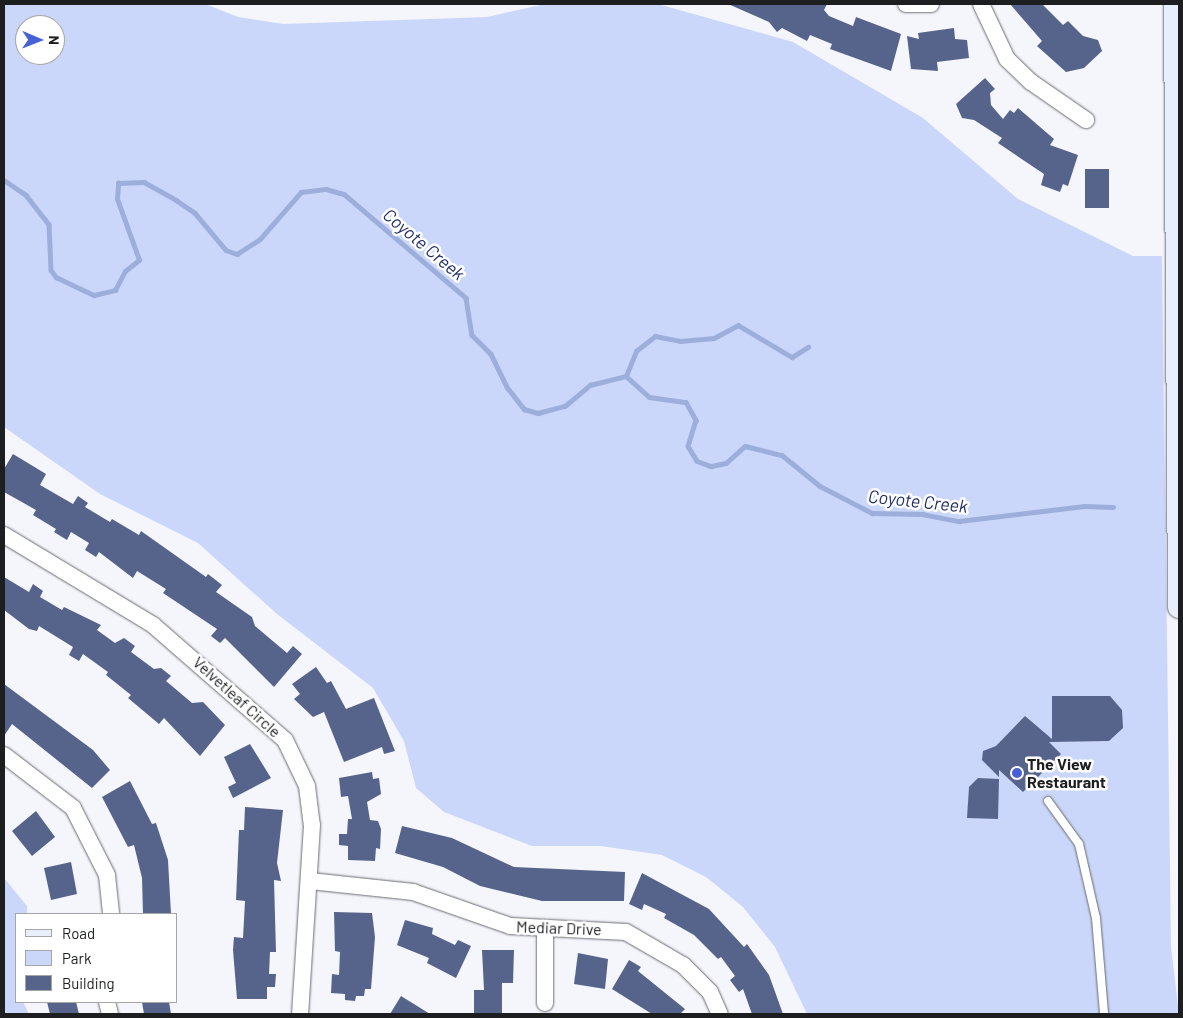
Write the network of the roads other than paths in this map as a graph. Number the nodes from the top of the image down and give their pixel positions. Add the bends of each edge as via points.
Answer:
1 (906, 4) edge
2 (930, 4) edge
3 (981, 4) edge
4 (1175, 4) edge
5 (1086, 120) dead end
6 (4, 535) edge
7 (1179, 607) edge
8 (4, 755) edge
9 (1048, 801) dead end
10 (310, 881) junction
11 (110, 913) edge
12 (545, 930) junction
13 (545, 1003) dead end
14 (300, 1014) edge
15 (720, 1014) edge
16 (1104, 1014) edge

1 - 2 street
3 - 5 street via 1007,59 1031,82
4 - 7 main road
6 - 10 street, Velvetleaf Circle via 153,625 284,740 306,786 312,825
8 - 11 street via 73,808 107,875
9 - 16 lane via 1078,844 1096,918
10 - 12 street, Mediar Drive via 413,892 482,920
10 - 14 street, Velvetleaf Circle
12 - 13 street
12 - 15 street, Mediar Drive via 602,929 648,941 697,977

